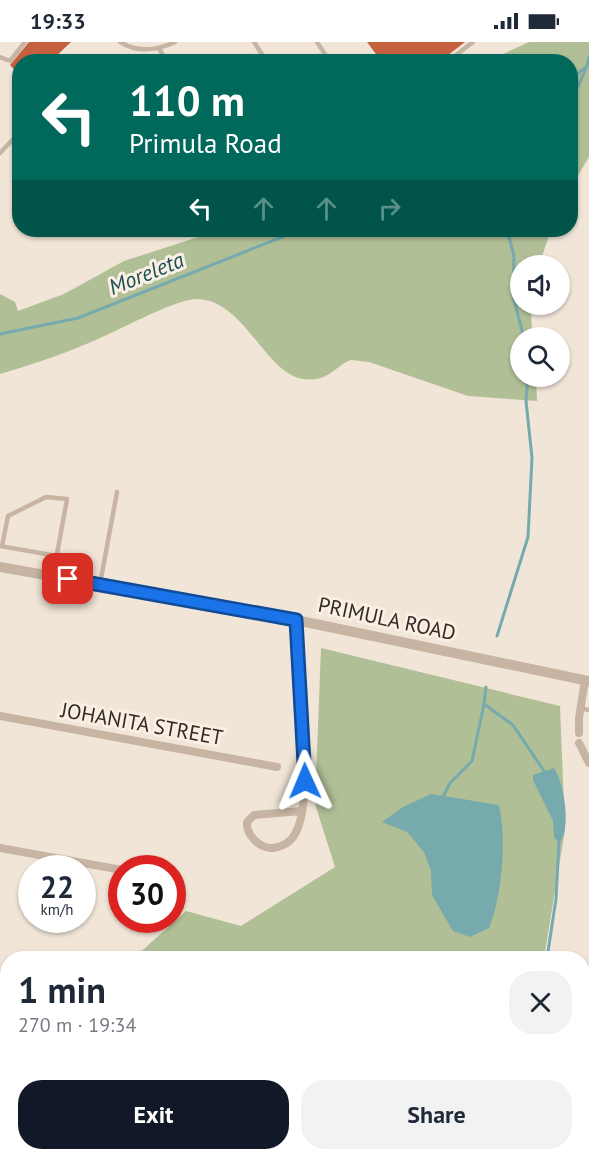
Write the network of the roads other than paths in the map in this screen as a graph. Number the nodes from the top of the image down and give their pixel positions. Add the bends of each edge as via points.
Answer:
1 (25, 42) edge
2 (120, 42) edge
3 (175, 42) edge
4 (473, 42) edge
5 (159, 48) junction
6 (16, 54) edge
7 (162, 54) edge
8 (457, 54) edge
9 (12, 140) edge
10 (0, 153) edge
11 (117, 492) dead end
12 (1, 546) edge
13 (57, 556) junction
14 (0, 567) edge
15 (52, 576) junction
16 (100, 585) junction
17 (296, 620) junction
18 (588, 678) edge
19 (584, 709) edge
20 (0, 716) edge
21 (579, 733) dead end
22 (579, 743) dead end
23 (589, 763) edge
24 (277, 767) dead end
25 (301, 811) junction
26 (0, 848) edge
27 (108, 867) edge

1 - 6 lane
2 - 5 lane via 135,49
3 - 5 lane
4 - 8 lane
5 - 7 lane
9 - 10 lane
11 - 16 lane
12 - 13 lane
12 - 13 lane via 8,516 46,496 66,498
13 - 15 lane
14 - 15 street, PRIMULA ROAD
15 - 16 street, PRIMULA ROAD
16 - 17 street, PRIMULA ROAD
17 - 18 street, PRIMULA ROAD
17 - 25 street via 305,764
18 - 19 street
19 - 21 street
20 - 24 street, JOHANITA STREET
22 - 23 street
25 - 25 street via 254,815 246,827 261,846 279,847 295,835
26 - 27 street

